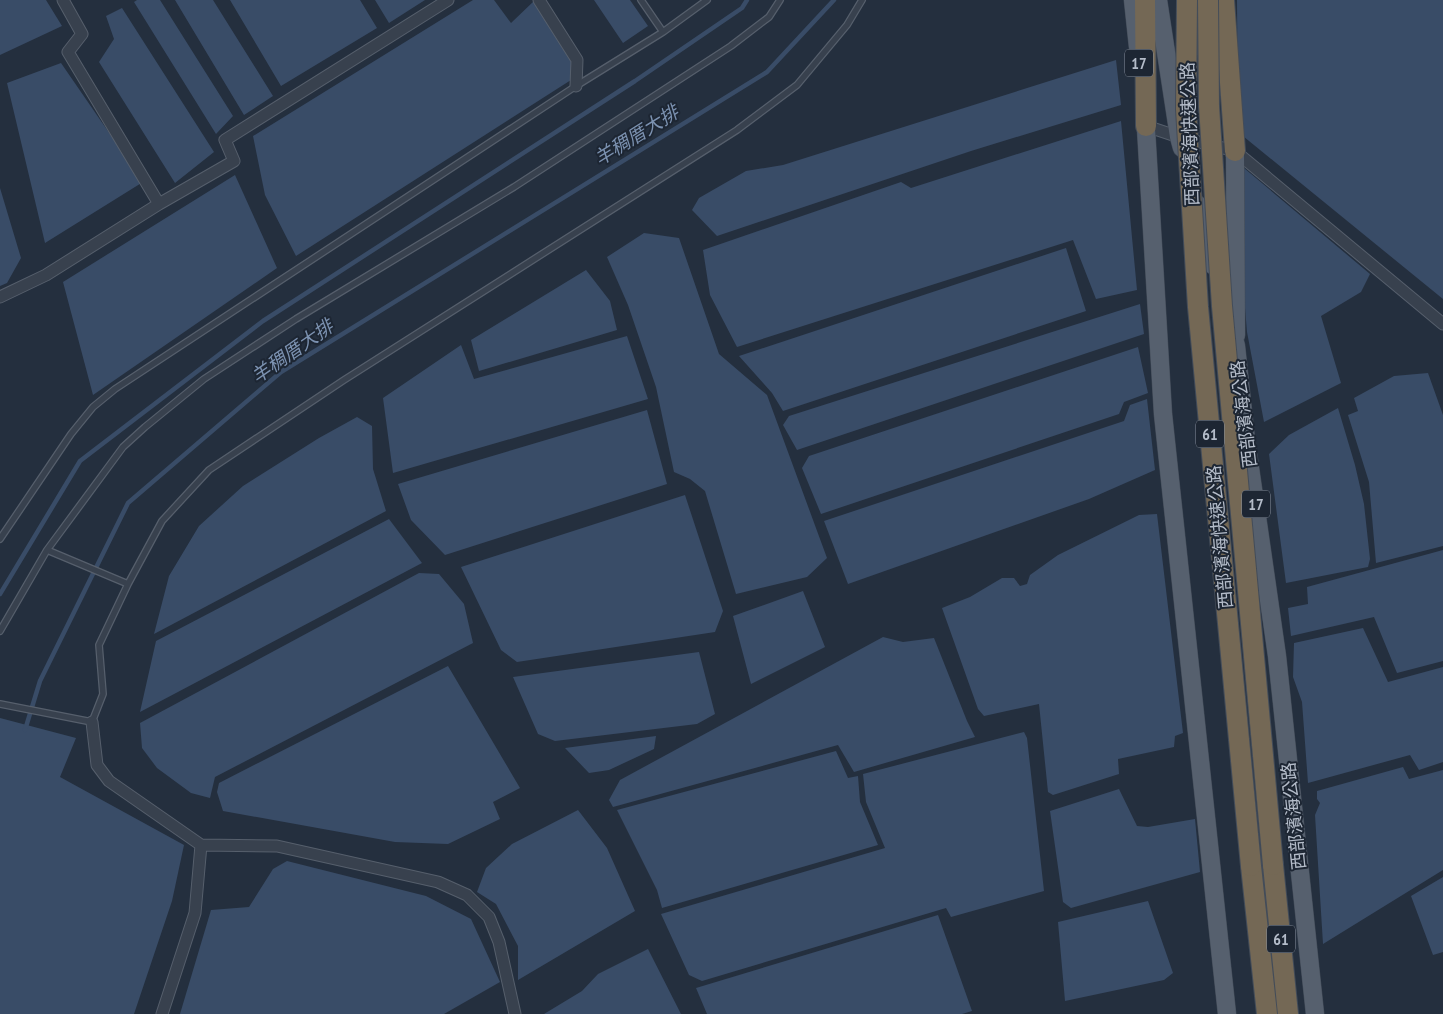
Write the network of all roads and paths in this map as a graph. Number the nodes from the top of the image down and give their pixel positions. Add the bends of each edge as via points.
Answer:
1 (63, 0) edge
2 (448, 0) edge
3 (641, 0) edge
4 (707, 0) edge
5 (780, 0) edge
6 (862, 0) edge
7 (1132, 0) edge
8 (1146, 0) edge
9 (1158, 0) edge
10 (1187, 0) edge
11 (1208, 0) edge
12 (1224, 0) edge
13 (544, 2) edge
14 (663, 32) junction
15 (576, 86) junction
16 (1146, 126) junction
17 (1179, 137) junction
18 (1235, 151) junction
19 (159, 204) junction
20 (0, 296) edge
21 (1443, 324) edge
22 (1236, 346) junction
23 (0, 539) edge
24 (47, 550) junction
25 (128, 584) junction
26 (0, 632) edge
27 (0, 704) edge
28 (92, 722) junction
29 (201, 845) junction
30 (162, 1014) edge
31 (515, 1014) edge
32 (1227, 1014) edge
33 (1267, 1014) edge
34 (1288, 1014) edge
35 (1315, 1014) edge

1 - 19 street via 82,34 68,52
2 - 19 street via 225,140 234,161
3 - 14 lane
4 - 14 lane
5 - 24 lane via 769,18 731,46 204,379 123,447
6 - 25 lane via 847,25 797,85 737,130 344,380 210,470 162,521
7 - 16 main road, 17
8 - 16 highway
9 - 17 main road, 西部濱海公路 / 17
10 - 33 highway, 西部濱海快速公路 / 61, bridge via 1186,110 1198,307
11 - 34 highway, 西部濱海快速公路 / 61, bridge via 1209,106 1222,306
12 - 18 highway
13 - 15 street via 577,60
14 - 15 lane
15 - 23 lane via 92,407
16 - 17 street
16 - 32 main road, 17 via 1163,414
17 - 18 street
17 - 22 main road, 西部濱海公路 / 17
18 - 21 street
18 - 22 main road
19 - 20 street via 46,274
22 - 35 main road, 西部濱海公路 / 17 via 1277,656
24 - 25 lane
24 - 26 lane
25 - 28 lane via 99,645 103,694
27 - 28 lane
28 - 29 street via 97,765 109,781
29 - 30 street via 195,914
29 - 31 street via 277,846 438,882 466,895 490,917

